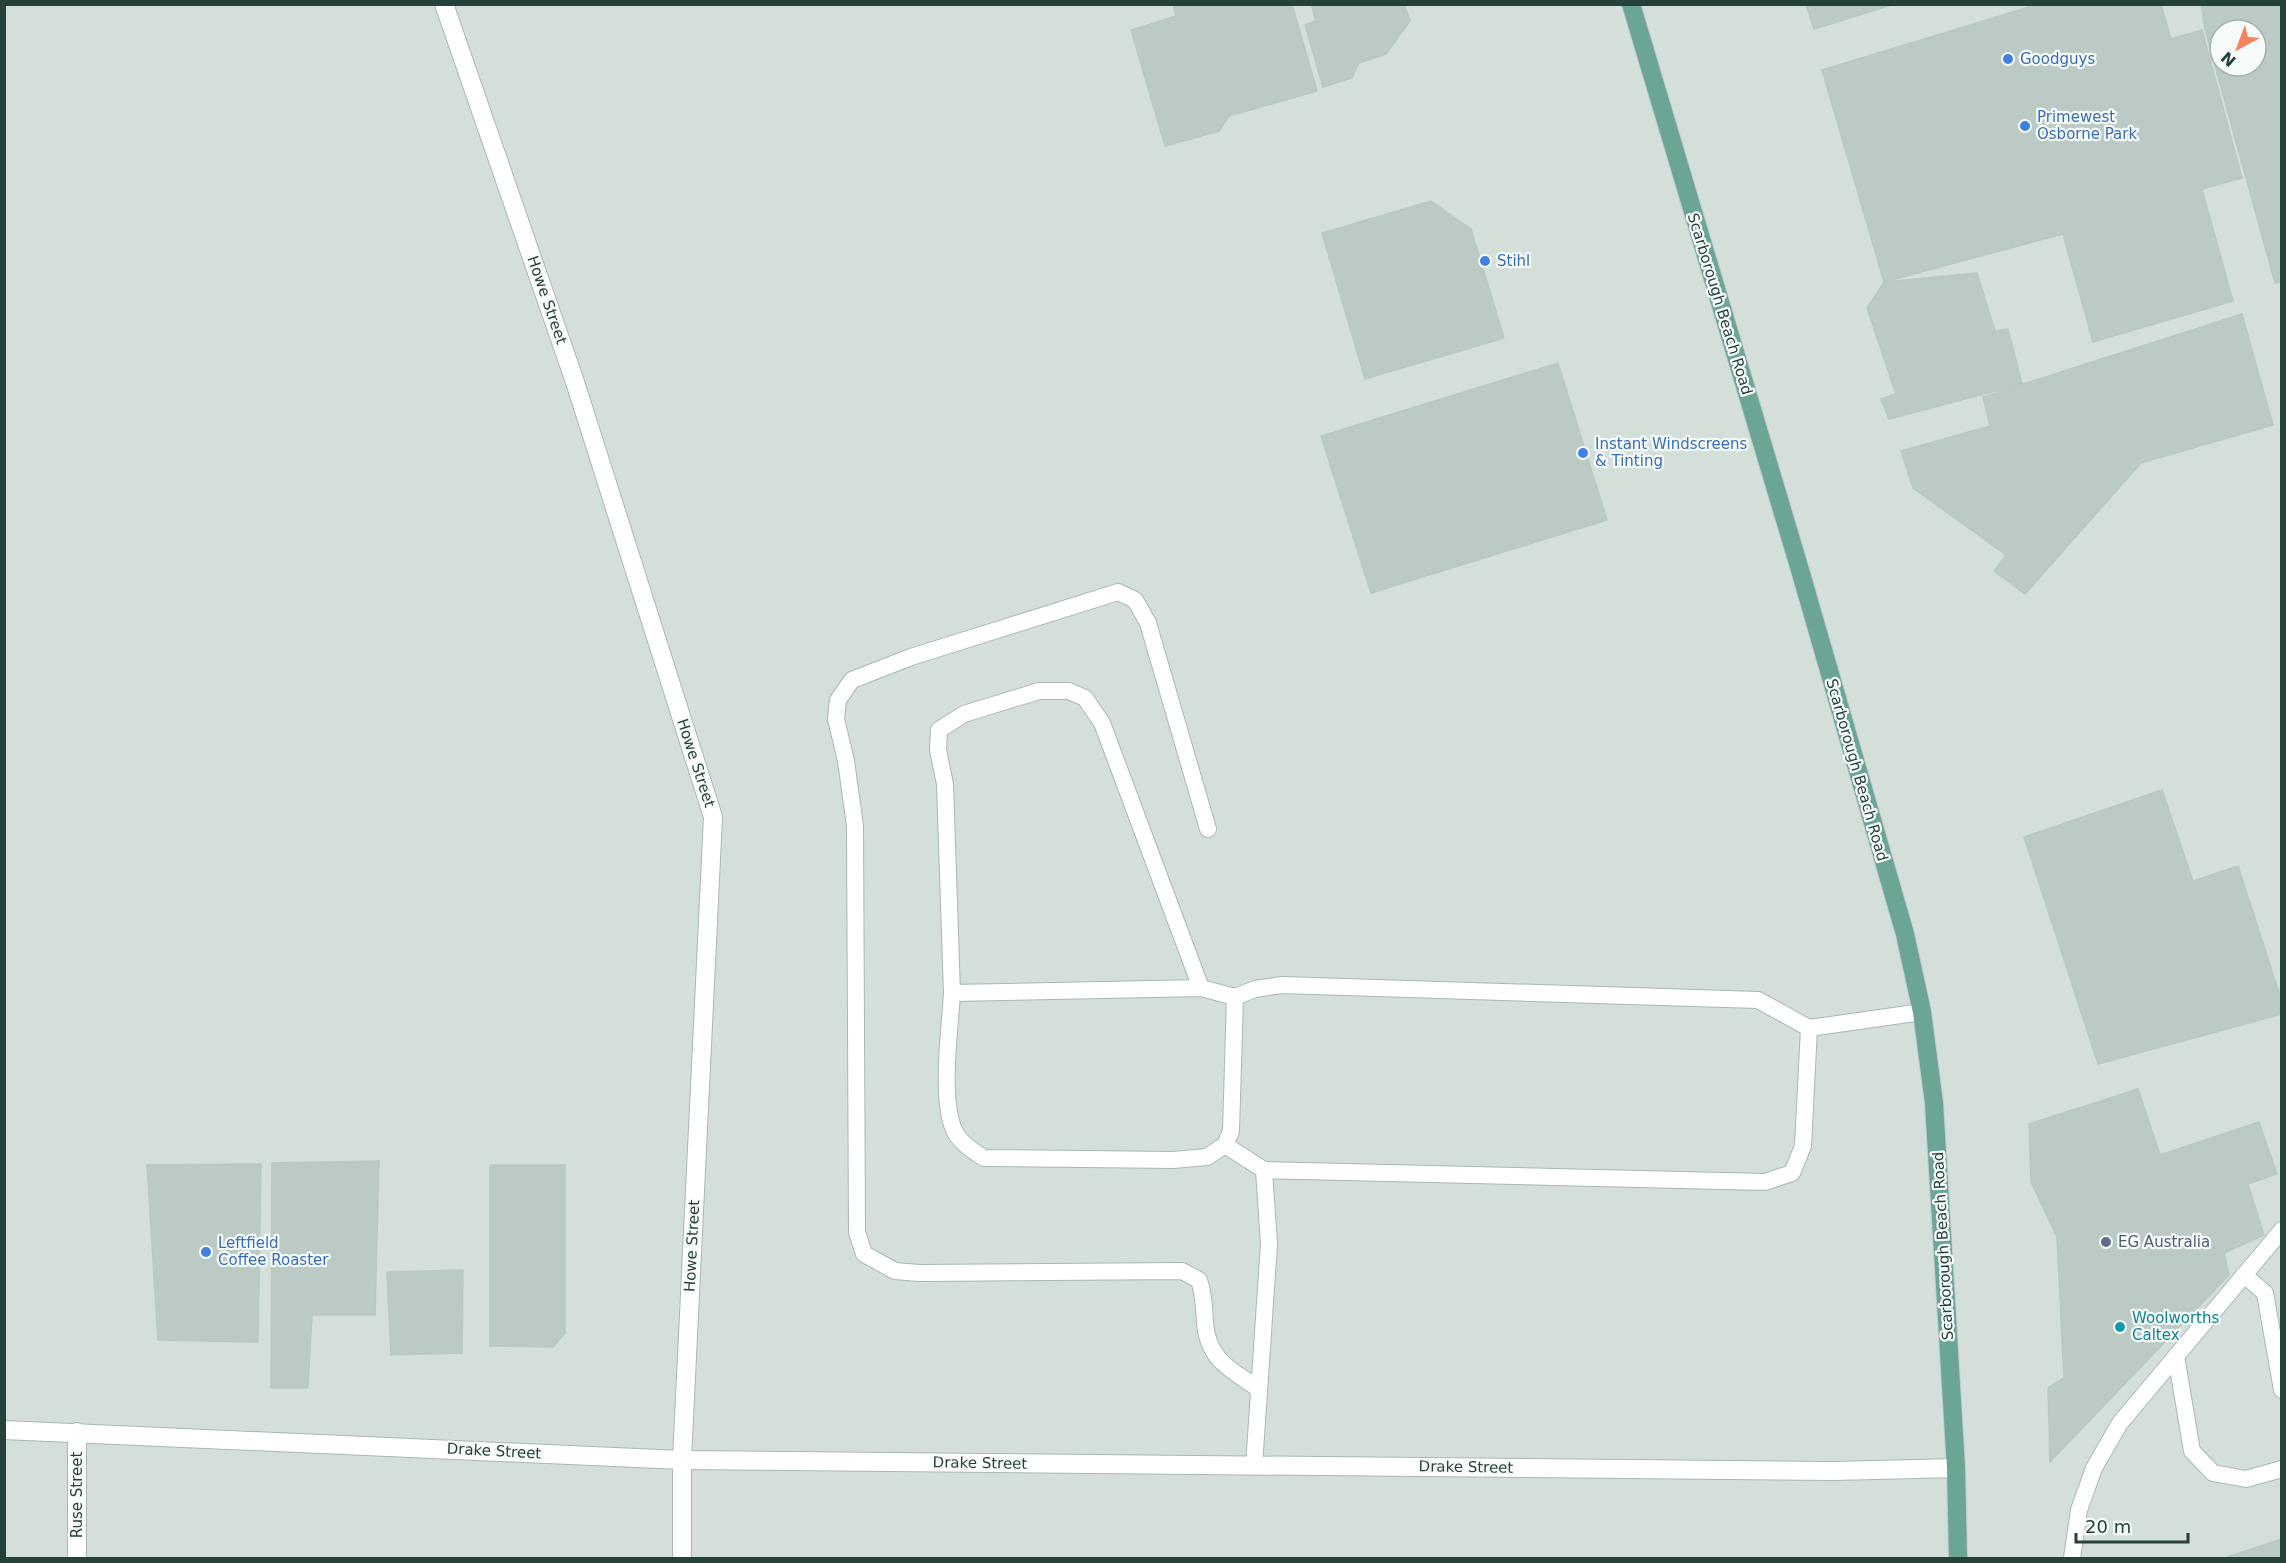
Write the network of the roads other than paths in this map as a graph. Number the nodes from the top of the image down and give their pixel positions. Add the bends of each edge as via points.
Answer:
1 (444, 4) edge
2 (1631, 4) edge
3 (1208, 829) dead end
4 (1201, 988) junction
5 (952, 993) junction
6 (1236, 997) junction
7 (1922, 1012) junction
8 (1809, 1028) junction
9 (1225, 1145) junction
10 (1264, 1170) junction
11 (2282, 1230) edge
12 (2244, 1275) junction
13 (2176, 1356) junction
14 (1259, 1389) junction
15 (2282, 1390) edge
16 (4, 1431) edge
17 (77, 1432) junction
18 (682, 1460) junction
19 (2282, 1461) edge
20 (1254, 1466) junction
21 (1956, 1468) junction
22 (2274, 1471) edge
23 (77, 1558) edge
24 (682, 1558) edge
25 (1958, 1558) edge
26 (2072, 1558) edge

1 - 18 street, Howe Street via 575,382 713,817
2 - 7 main road, Scarborough Beach Road via 1800,570 1905,934
3 - 14 lane via 1148,623 1135,600 1118,592 911,657 852,680 838,700 836,719 855,826 857,1232 864,1254 895,1271 919,1273 1182,1271 1200,1280 1209,1346 1223,1365
4 - 5 lane
4 - 5 lane via 1102,723 1085,698 1069,691 1039,691 964,714 939,730 938,750 945,784
4 - 6 lane
5 - 9 lane via 947,1100 954,1131 970,1150 984,1158 1173,1160 1207,1157
6 - 8 lane via 1282,985 1758,1000
6 - 9 lane via 1231,1131
7 - 8 lane
7 - 21 main road, Scarborough Beach Road via 1934,1103
8 - 10 lane via 1803,1146 1792,1173 1765,1182
9 - 10 lane
10 - 14 lane via 1269,1244
11 - 12 lane
12 - 13 lane
12 - 15 lane via 2265,1293
13 - 22 lane via 2192,1451 2213,1473 2246,1479
13 - 26 lane via 2120,1423 2094,1468 2079,1510
14 - 20 lane
16 - 17 street, Drake Street
17 - 18 street, Drake Street
17 - 23 street, Ruse Street
18 - 20 street, Drake Street
18 - 24 street, Howe Street
19 - 22 lane
20 - 21 street, Drake Street via 1834,1471
21 - 25 main road, Scarborough Beach Road

